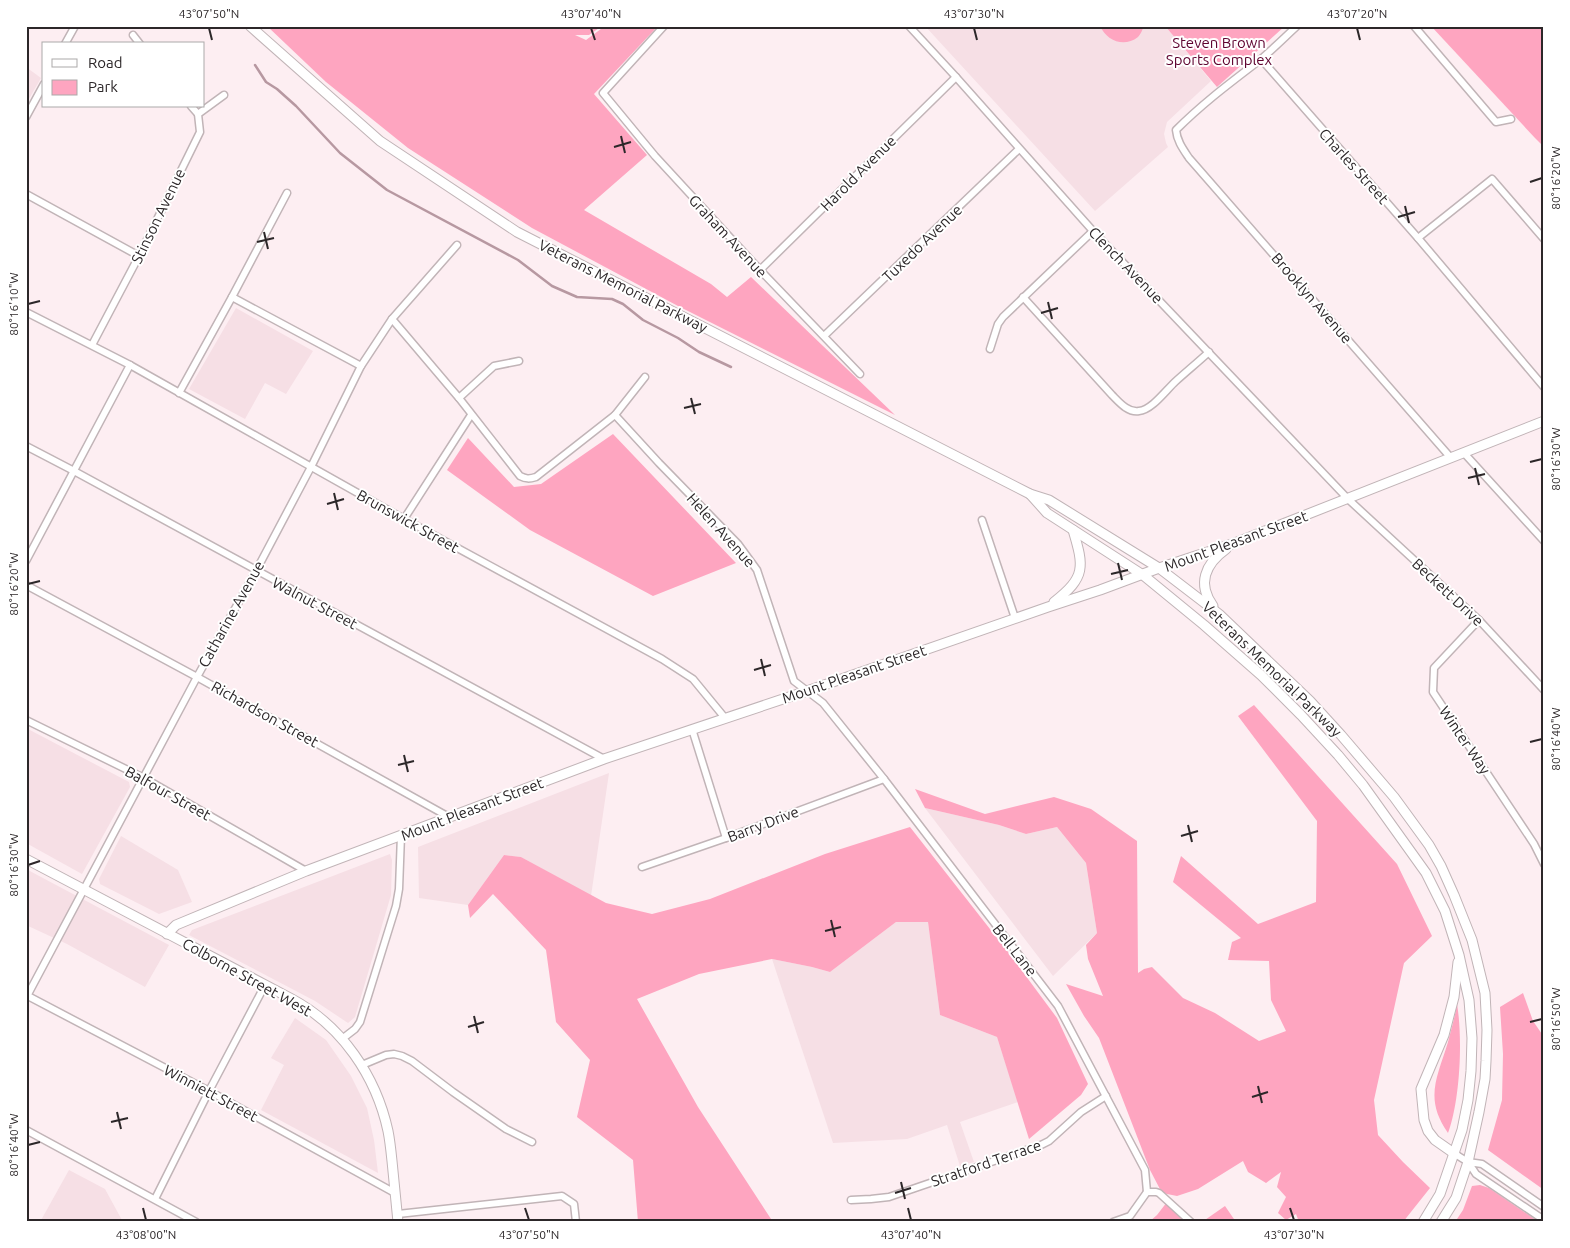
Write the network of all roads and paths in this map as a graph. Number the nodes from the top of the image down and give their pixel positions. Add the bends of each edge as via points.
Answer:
1 (75, 26) edge
2 (250, 26) edge
3 (664, 26) edge
4 (909, 26) edge
5 (1298, 26) edge
6 (1414, 26) edge
7 (133, 36) dead end
8 (66, 42) edge
9 (138, 42) edge
10 (1261, 59) junction
11 (956, 77) junction
12 (42, 88) edge
13 (224, 95) dead end
14 (193, 108) edge
15 (198, 114) junction
16 (26, 117) edge
17 (1512, 119) dead end
18 (1019, 149) junction
19 (287, 193) dead end
20 (26, 194) edge
21 (1093, 232) junction
22 (1418, 238) junction
23 (1544, 239) edge
24 (457, 245) dead end
25 (139, 256) junction
26 (760, 270) junction
27 (1023, 297) junction
28 (232, 298) junction
29 (26, 312) edge
30 (392, 319) junction
31 (824, 336) junction
32 (92, 345) junction
33 (990, 349) dead end
34 (1209, 352) junction
35 (519, 361) dead end
36 (130, 365) junction
37 (361, 366) junction
38 (860, 374) dead end
39 (645, 378) dead end
40 (1544, 388) edge
41 (179, 393) junction
42 (459, 398) junction
43 (470, 415) junction
44 (615, 415) junction
45 (1544, 421) edge
46 (26, 446) edge
47 (1464, 453) junction
48 (1451, 458) junction
49 (311, 468) junction
50 (74, 471) junction
51 (1030, 494) junction
52 (1348, 499) junction
53 (404, 519) junction
54 (982, 520) dead end
55 (1073, 530) junction
56 (1544, 541) edge
57 (1232, 544) junction
58 (26, 561) edge
59 (1159, 568) junction
60 (256, 571) junction
61 (1143, 575) junction
62 (26, 585) edge
63 (1048, 607) junction
64 (1219, 614) junction
65 (1016, 618) junction
66 (1479, 620) junction
67 (197, 677) junction
68 (1544, 690) edge
69 (807, 691) junction
70 (725, 718) junction
71 (26, 720) edge
72 (692, 729) junction
73 (604, 759) junction
74 (144, 778) junction
75 (884, 778) junction
76 (450, 817) junction
77 (401, 835) junction
78 (726, 838) junction
79 (26, 859) edge
80 (1544, 864) edge
81 (642, 867) dead end
82 (306, 871) junction
83 (84, 890) junction
84 (167, 934) junction
85 (1459, 955) junction
86 (265, 985) junction
87 (27, 996) edge
88 (342, 1039) junction
89 (362, 1065) junction
90 (208, 1091) junction
91 (1106, 1096) junction
92 (26, 1130) edge
93 (532, 1142) dead end
94 (1455, 1154) junction
95 (1468, 1162) junction
96 (1147, 1192) junction
97 (395, 1193) junction
98 (155, 1199) junction
99 (852, 1200) dead end
100 (1544, 1207) edge
101 (398, 1218) edge
102 (1544, 1220) edge
103 (196, 1222) edge
104 (576, 1222) edge
105 (1113, 1222) edge
106 (1191, 1222) edge
107 (1423, 1222) edge
108 (1441, 1222) edge

1 - 8 street
2 - 51 main road, Veterans Memorial Parkway via 380,140 517,232
3 - 26 street, Graham Avenue via 603,93 655,156
4 - 11 street, Clench Avenue
5 - 10 street
6 - 17 street via 1496,122
7 - 9 street
10 - 22 street, Charles Street
10 - 48 street, Brooklyn Avenue via 1189,116 1176,130 1180,145
11 - 18 street, Clench Avenue
11 - 26 street, Harold Avenue
12 - 16 street
13 - 15 street
14 - 15 street
15 - 25 street, Stinson Avenue via 200,132
18 - 21 street, Clench Avenue
18 - 31 street, Tuxedo Avenue
19 - 28 street
20 - 25 street
21 - 27 street
21 - 34 street, Clench Avenue
22 - 23 street via 1492,180
22 - 40 street, Charles Street
24 - 30 street, Catharine Avenue
25 - 32 street, Stinson Avenue
26 - 31 street, Graham Avenue
27 - 33 street via 998,324
27 - 34 street via 1112,395 1132,410 1139,411 1153,404
28 - 37 street
28 - 41 street
29 - 32 street, Brunswick Street
30 - 37 street, Catharine Avenue
30 - 42 street
31 - 38 street, Graham Avenue
32 - 36 street, Brunswick Street
34 - 52 street, Clench Avenue
35 - 42 street via 494,366
36 - 41 street, Brunswick Street
36 - 50 street
37 - 49 street, Catharine Avenue
39 - 44 street
41 - 49 street, Brunswick Street
42 - 43 street
43 - 44 street via 520,476 530,479
43 - 53 street
44 - 69 street, Helen Avenue via 738,544 757,570 794,681
45 - 47 main road, Mount Pleasant Street
46 - 50 street, Walnut Street
47 - 48 main road, Mount Pleasant Street
47 - 56 street
48 - 52 main road, Mount Pleasant Street
49 - 53 street, Brunswick Street
49 - 60 street, Catharine Avenue
50 - 58 street
50 - 60 street, Walnut Street
51 - 55 main road, Veterans Memorial Parkway via 1047,513
51 - 59 main road, Veterans Memorial Parkway via 1048,500
52 - 57 main road, Mount Pleasant Street
52 - 66 street, Beckett Drive
53 - 70 street, Brunswick Street via 662,659 693,679
54 - 65 street
55 - 61 main road, Veterans Memorial Parkway
55 - 63 main road via 1081,568 1068,591
57 - 59 main road, Mount Pleasant Street
57 - 64 main road via 1217,555 1204,583 1208,600
59 - 61 main road, Mount Pleasant Street
59 - 64 main road, Veterans Memorial Parkway
60 - 67 street, Catharine Avenue
60 - 73 street, Walnut Street
61 - 63 main road, Mount Pleasant Street
61 - 85 main road, Veterans Memorial Parkway via 1260,675 1301,715 1363,785 1426,873 1445,911
62 - 67 street, Richardson Street
63 - 65 main road, Mount Pleasant Street
64 - 95 main road, Veterans Memorial Parkway via 1310,701 1394,797 1441,866 1472,940 1485,993 1486,1061 1480,1112
65 - 69 main road, Mount Pleasant Street
66 - 68 street, Beckett Drive
66 - 80 street, Winter Way via 1434,668 1433,692
67 - 74 street, Catharine Avenue
67 - 76 street, Richardson Street
69 - 70 main road, Mount Pleasant Street
69 - 75 street, Bell Lane via 823,703
70 - 72 main road, Mount Pleasant Street
71 - 74 street, Balfour Street
72 - 73 main road, Mount Pleasant Street
72 - 78 street
73 - 76 main road, Mount Pleasant Street
74 - 82 street, Balfour Street
74 - 83 street, Catharine Avenue
75 - 78 street, Barry Drive
75 - 91 street, Bell Lane via 1058,1006
76 - 77 main road, Mount Pleasant Street
77 - 82 main road, Mount Pleasant Street
77 - 88 street via 399,889 391,926 363,1016 355,1029
78 - 81 street, Barry Drive
79 - 83 main road, Colborne Street West
82 - 84 main road, Mount Pleasant Street via 176,925
83 - 84 main road, Colborne Street West
83 - 87 street, Catharine Avenue
84 - 86 main road, Colborne Street West
85 - 94 main road, Veterans Memorial Parkway via 1469,1000 1472,1038 1468,1100
85 - 94 main road via 1454,997 1444,1035 1421,1089 1428,1131
86 - 88 main road, Colborne Street West via 308,1009
86 - 90 street
87 - 90 street, Winniett Street
88 - 89 main road, Colborne Street West
89 - 93 street via 386,1055 402,1056 506,1129
89 - 97 main road, Colborne Street West via 383,1110 389,1132
90 - 97 street, Winniett Street
90 - 98 street
91 - 96 street, Bell Lane via 1145,1170
91 - 99 street, Stratford Terrace via 1041,1145 889,1196
92 - 98 street
94 - 95 street
94 - 107 main road, Veterans Memorial Parkway via 1440,1194
95 - 100 street via 1482,1164
95 - 102 street via 1476,1174
95 - 108 main road, Veterans Memorial Parkway via 1456,1198
96 - 105 street via 1130,1216
96 - 106 street via 1165,1197
97 - 101 main road, Colborne Street West
98 - 103 street
101 - 104 street via 562,1196 574,1204

